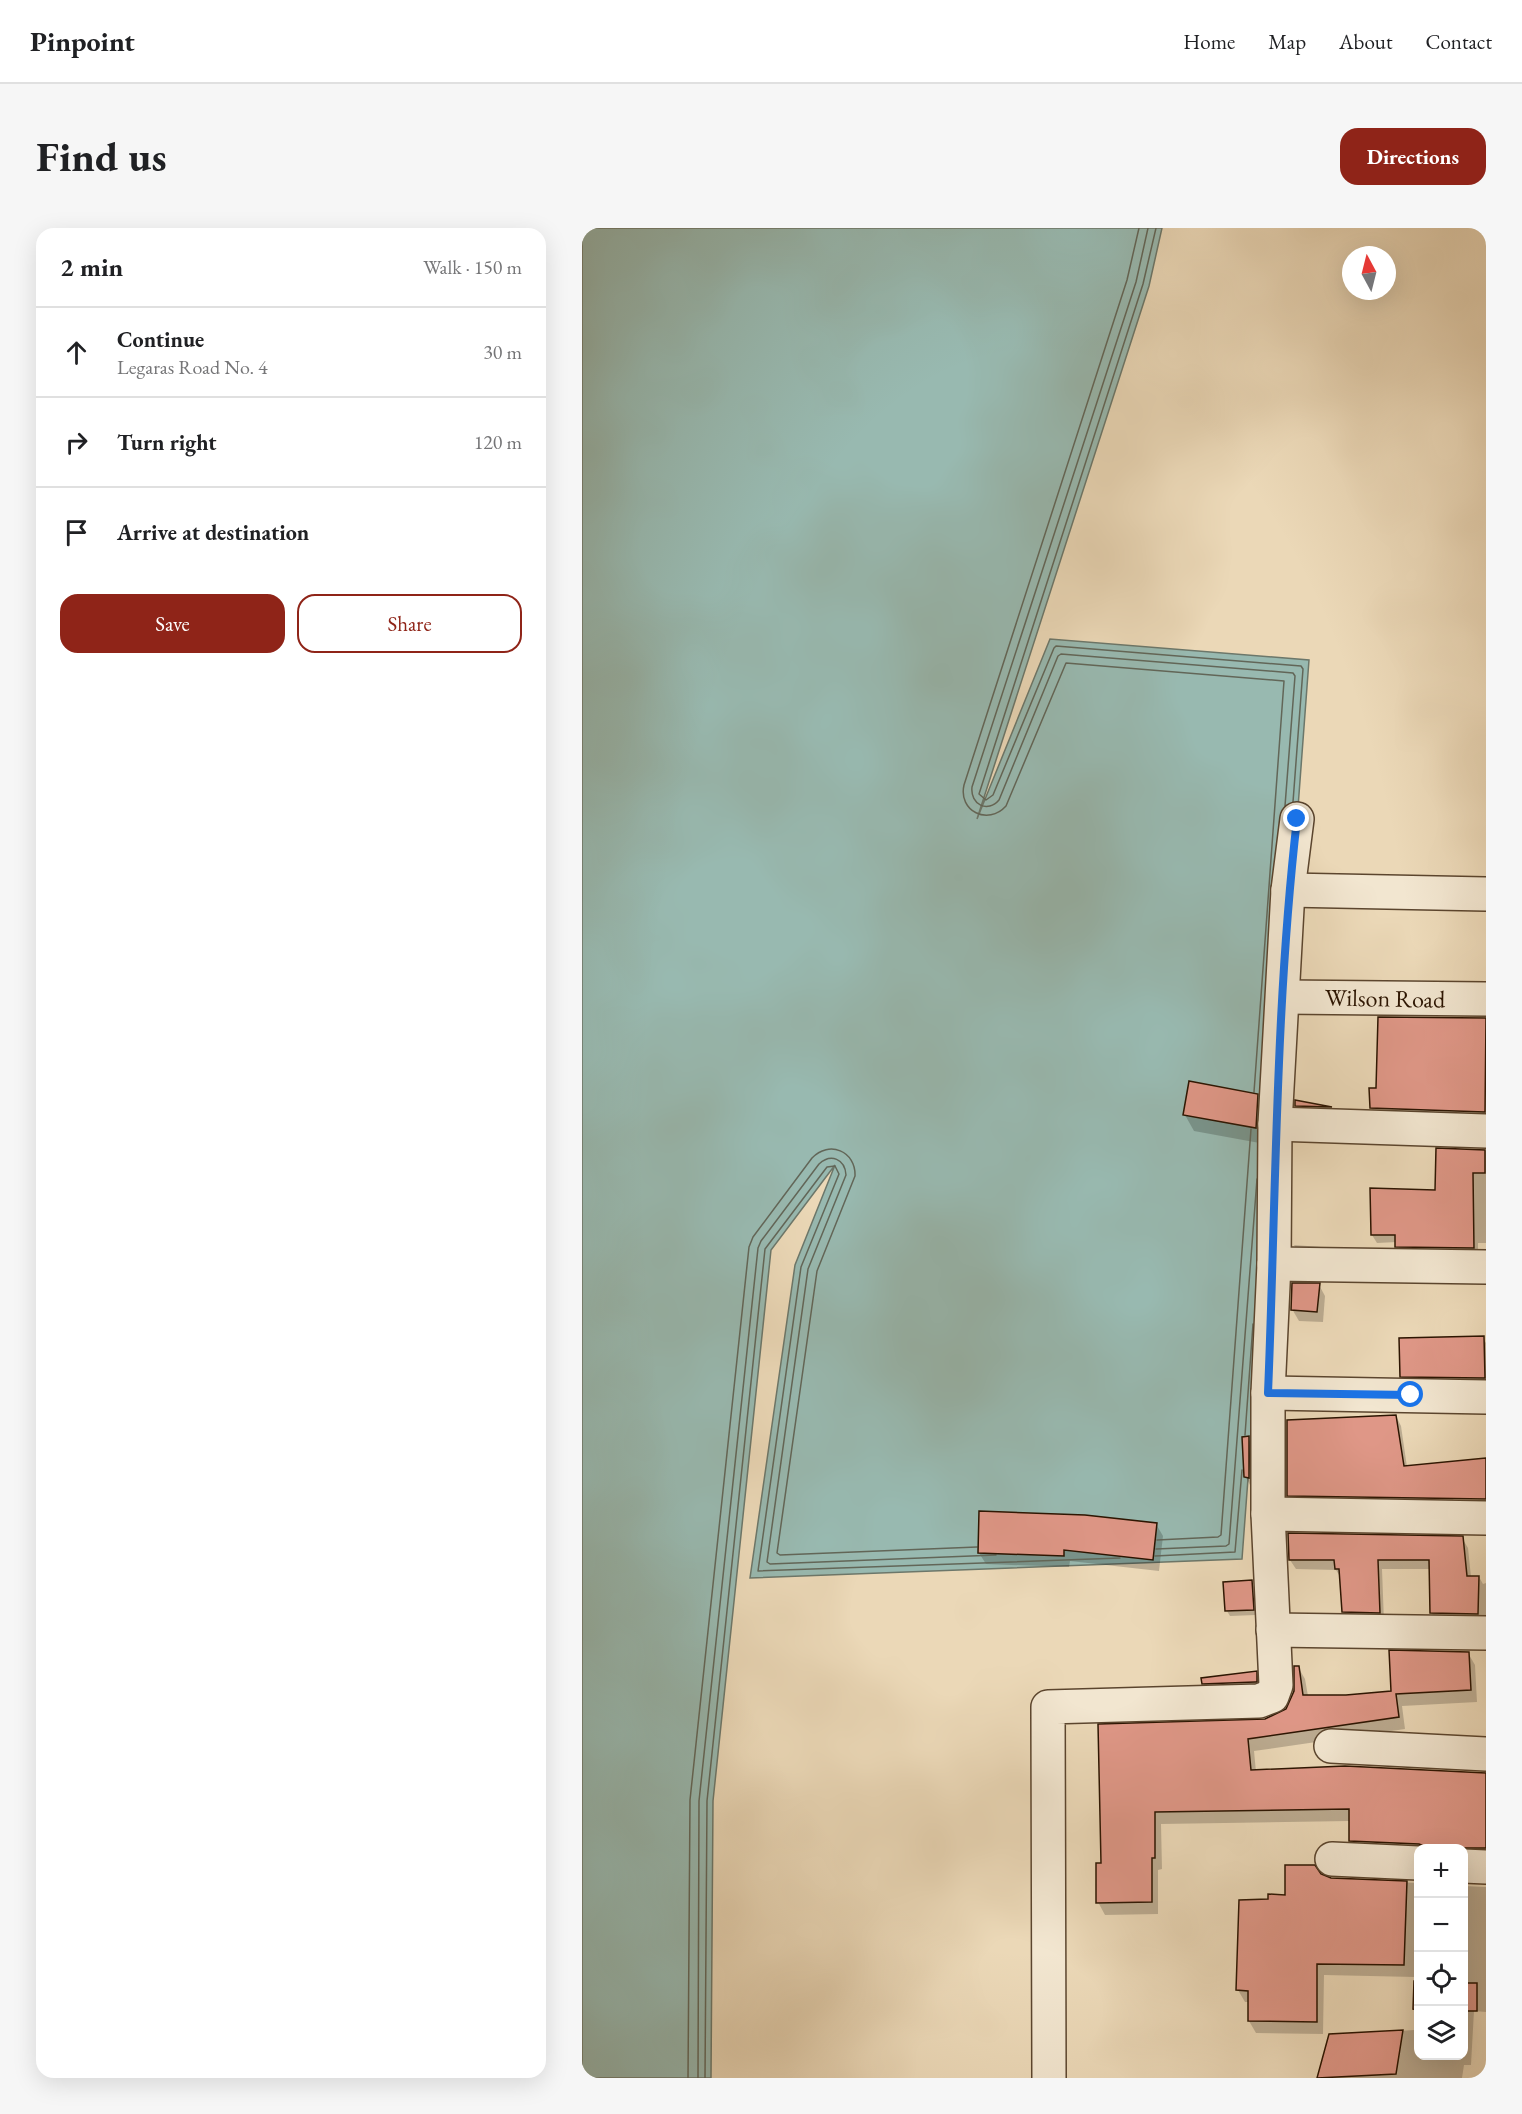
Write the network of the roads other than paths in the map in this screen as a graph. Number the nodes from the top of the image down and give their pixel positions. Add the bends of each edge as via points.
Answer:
1 (1297, 819) dead end
2 (1288, 890) junction
3 (1486, 894) edge
4 (1283, 997) junction
5 (1486, 999) edge
6 (1275, 1124) junction
7 (1486, 1131) edge
8 (1274, 1264) junction
9 (1486, 1267) edge
10 (1268, 1393) junction
11 (1486, 1397) edge
12 (1268, 1514) junction
13 (1486, 1518) edge
14 (1273, 1630) junction
15 (1486, 1633) edge
16 (1330, 1746) dead end
17 (1486, 1754) edge
18 (1332, 1859) dead end
19 (1414, 1863) edge
20 (1468, 1866) edge
21 (1486, 1867) edge
22 (1049, 2078) edge

1 - 2 street
2 - 3 street
2 - 4 street
4 - 5 street, Wilson Road
4 - 6 street
6 - 7 street
6 - 8 street
8 - 9 street
8 - 10 street
10 - 11 street
10 - 12 street
12 - 13 street
12 - 14 street
14 - 15 street
14 - 22 street via 1276,1685 1272,1696 1258,1701 1048,1707
16 - 17 street
18 - 19 street
20 - 21 street

